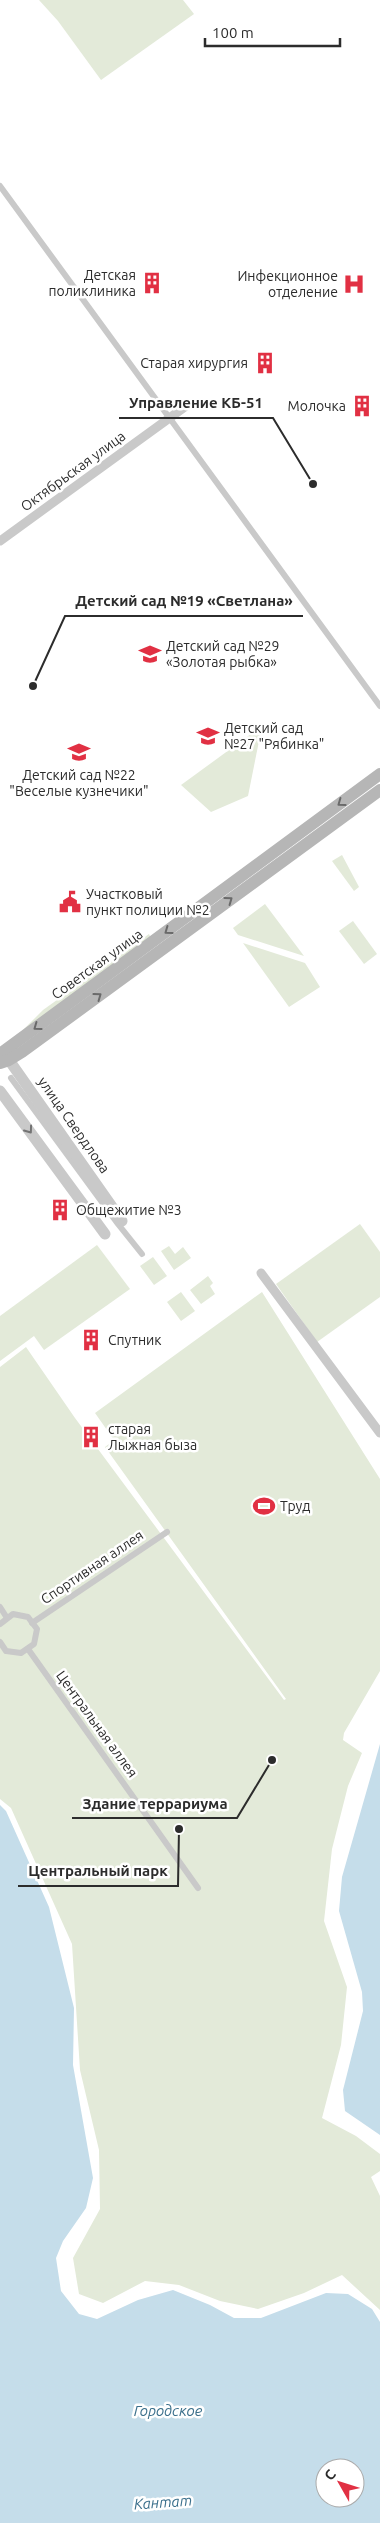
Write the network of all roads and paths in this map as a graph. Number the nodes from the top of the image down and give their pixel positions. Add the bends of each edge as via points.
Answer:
1 (0, 186) edge
2 (186, 406) dead end
3 (170, 418) junction
4 (0, 541) edge
5 (380, 706) edge
6 (380, 774) edge
7 (380, 790) edge
8 (3, 1055) edge
9 (11, 1078) dead end
10 (0, 1091) edge
11 (122, 1221) dead end
12 (105, 1234) dead end
13 (142, 1254) dead end
14 (261, 1273) dead end
15 (380, 1433) edge
16 (167, 1532) dead end
17 (0, 1607) edge
18 (7, 1618) junction
19 (32, 1623) junction
20 (0, 1624) edge
21 (0, 1642) edge
22 (28, 1649) junction
23 (198, 1888) dead end

1 - 3 street
2 - 3 street, Октябрьская улица
3 - 4 street, Октябрьская улица
3 - 5 street
6 -> 8 main road, Советская улица
8 -> 7 main road, Советская улица
8 - 11 street, улица Свердлова
9 - 13 street
10 -> 12 street
14 - 15 street
16 - 19 street, Спортивная аллея
17 - 18 street
18 - 19 street via 13,1614 28,1617
18 - 20 street
19 - 22 street via 37,1629 34,1644
21 - 22 street via 6,1651 22,1653
22 - 23 street, Центральная аллея

